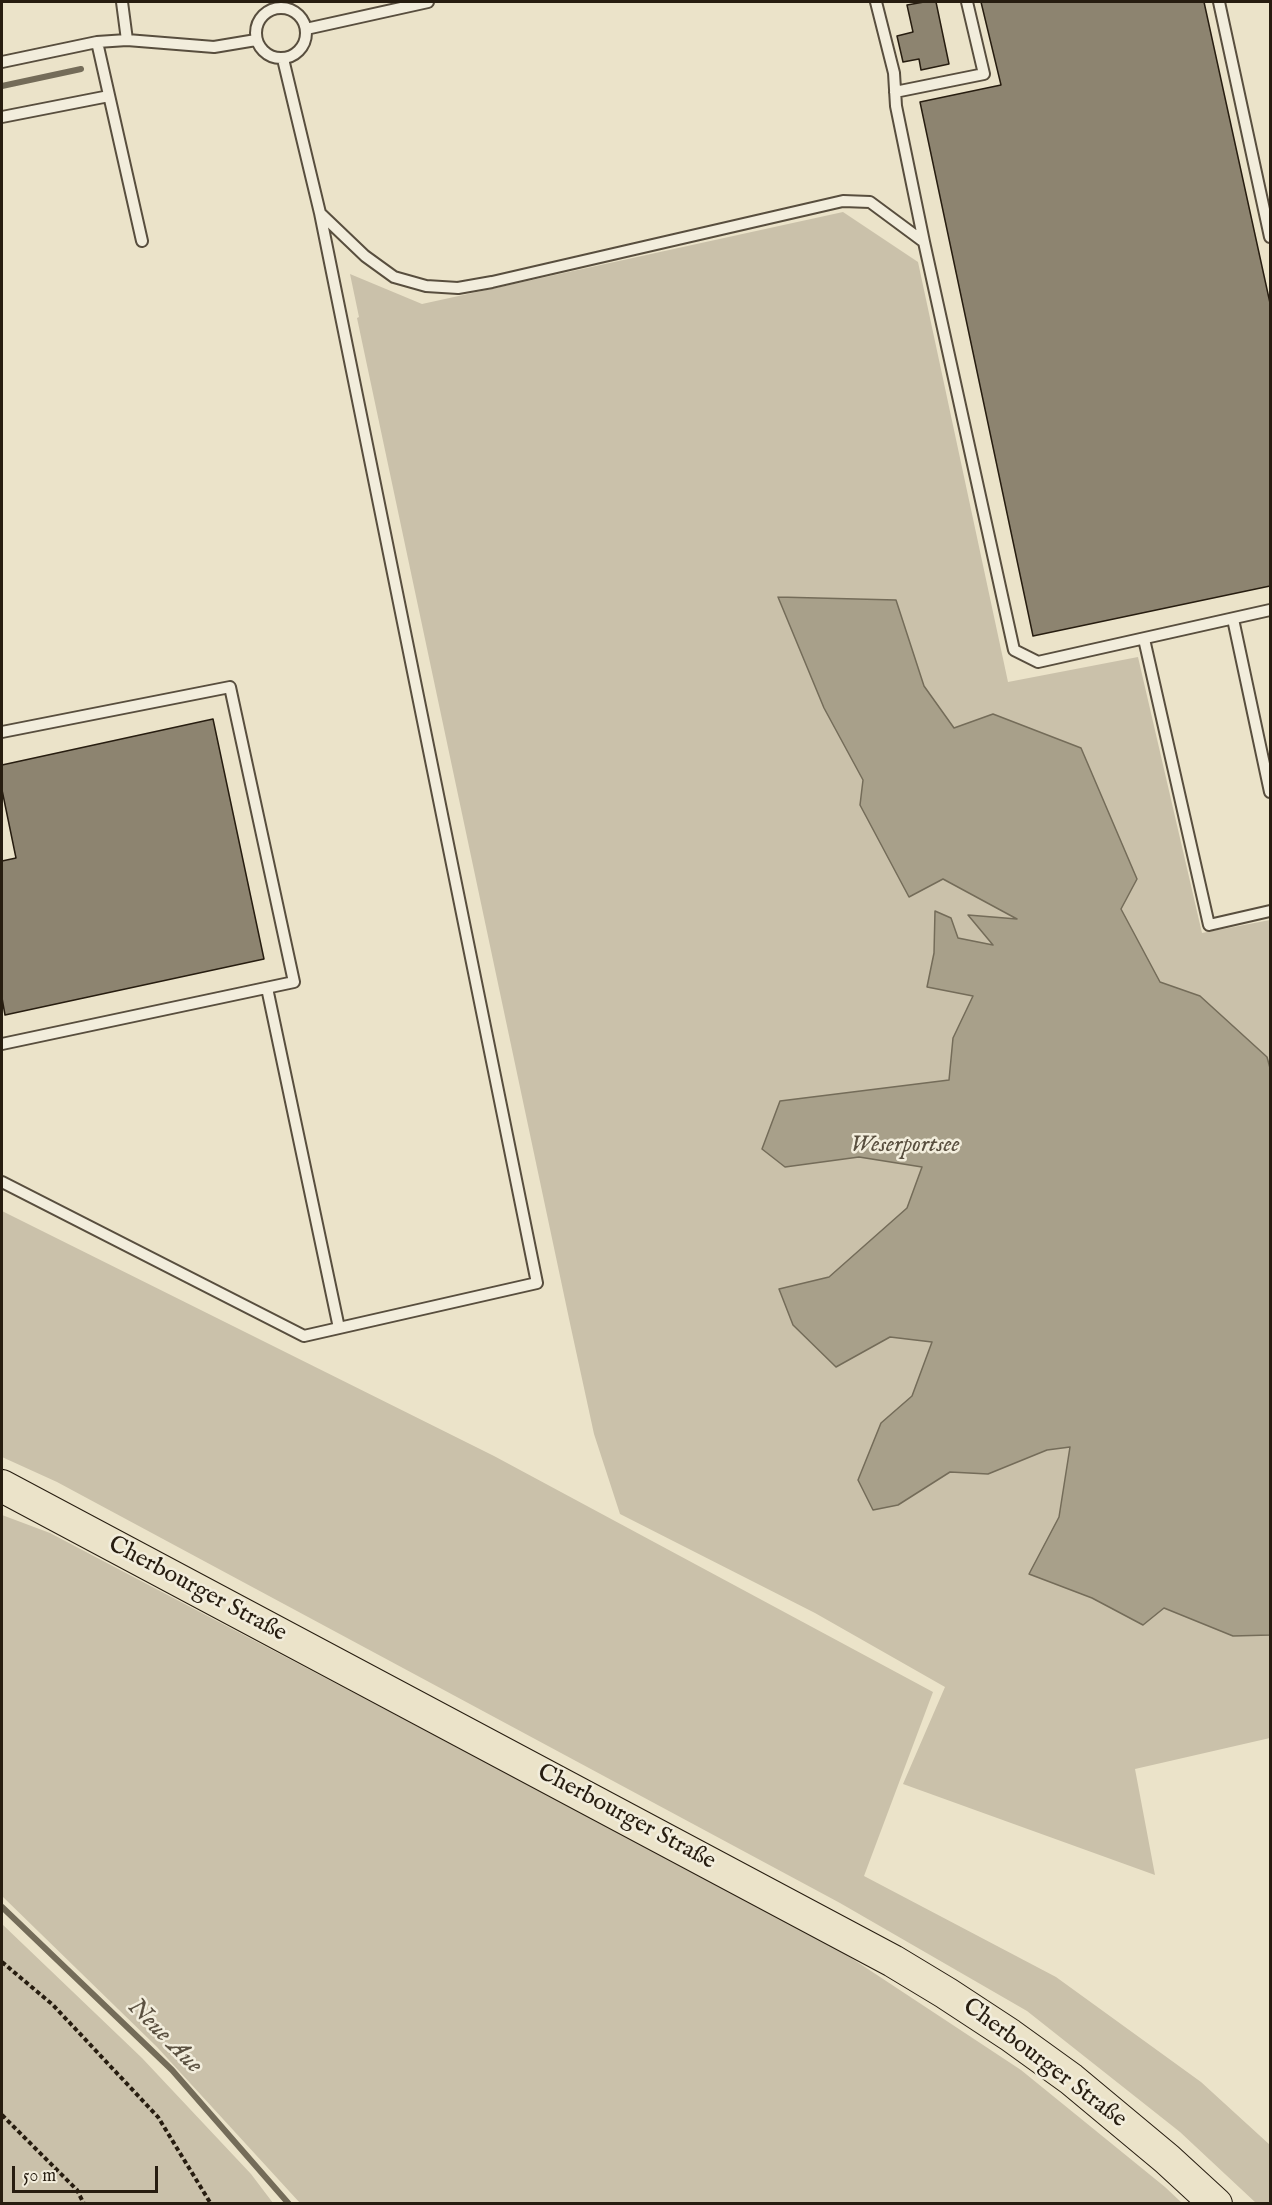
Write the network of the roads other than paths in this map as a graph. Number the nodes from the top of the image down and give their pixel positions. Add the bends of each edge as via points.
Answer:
1 (122, 2) edge
2 (428, 2) edge
3 (876, 2) edge
4 (967, 2) edge
5 (1219, 2) edge
6 (276, 5) edge
7 (306, 29) junction
8 (127, 40) junction
9 (256, 40) junction
10 (97, 42) junction
11 (283, 59) junction
12 (2, 62) edge
13 (895, 92) junction
14 (109, 96) junction
15 (2, 117) edge
16 (320, 213) junction
17 (1270, 237) edge
18 (142, 241) dead end
19 (924, 242) junction
20 (1270, 610) edge
21 (1233, 619) junction
22 (1144, 639) junction
23 (2, 732) edge
24 (1270, 792) edge
25 (1270, 911) edge
26 (267, 988) junction
27 (2, 1044) edge
28 (2, 1182) edge
29 (339, 1328) junction
30 (2, 1486) edge
31 (1216, 2204) edge

1 - 8 lane
2 - 7 lane
3 - 13 lane
4 - 13 lane via 984,74
5 - 17 lane
6 - 7 lane via 292,11
6 - 9 lane via 258,23
7 - 11 lane via 303,45
8 - 9 lane via 214,47
8 - 10 lane
9 - 11 lane via 264,52
10 - 12 lane
10 - 14 lane
11 - 16 lane
13 - 19 lane
14 - 15 lane
14 - 18 lane
16 - 19 lane via 365,256 394,277 426,286 458,288 843,201 870,202
16 - 29 lane via 537,1283
19 - 22 lane via 1014,650 1038,662
20 - 21 lane
21 - 22 lane
21 - 24 lane
22 - 25 lane via 1209,925
23 - 26 lane via 230,687 294,982
26 - 27 lane
26 - 29 lane
28 - 29 lane via 304,1336
30 - 31 main road, Cherbourger Straße via 902,1966 1071,2079

